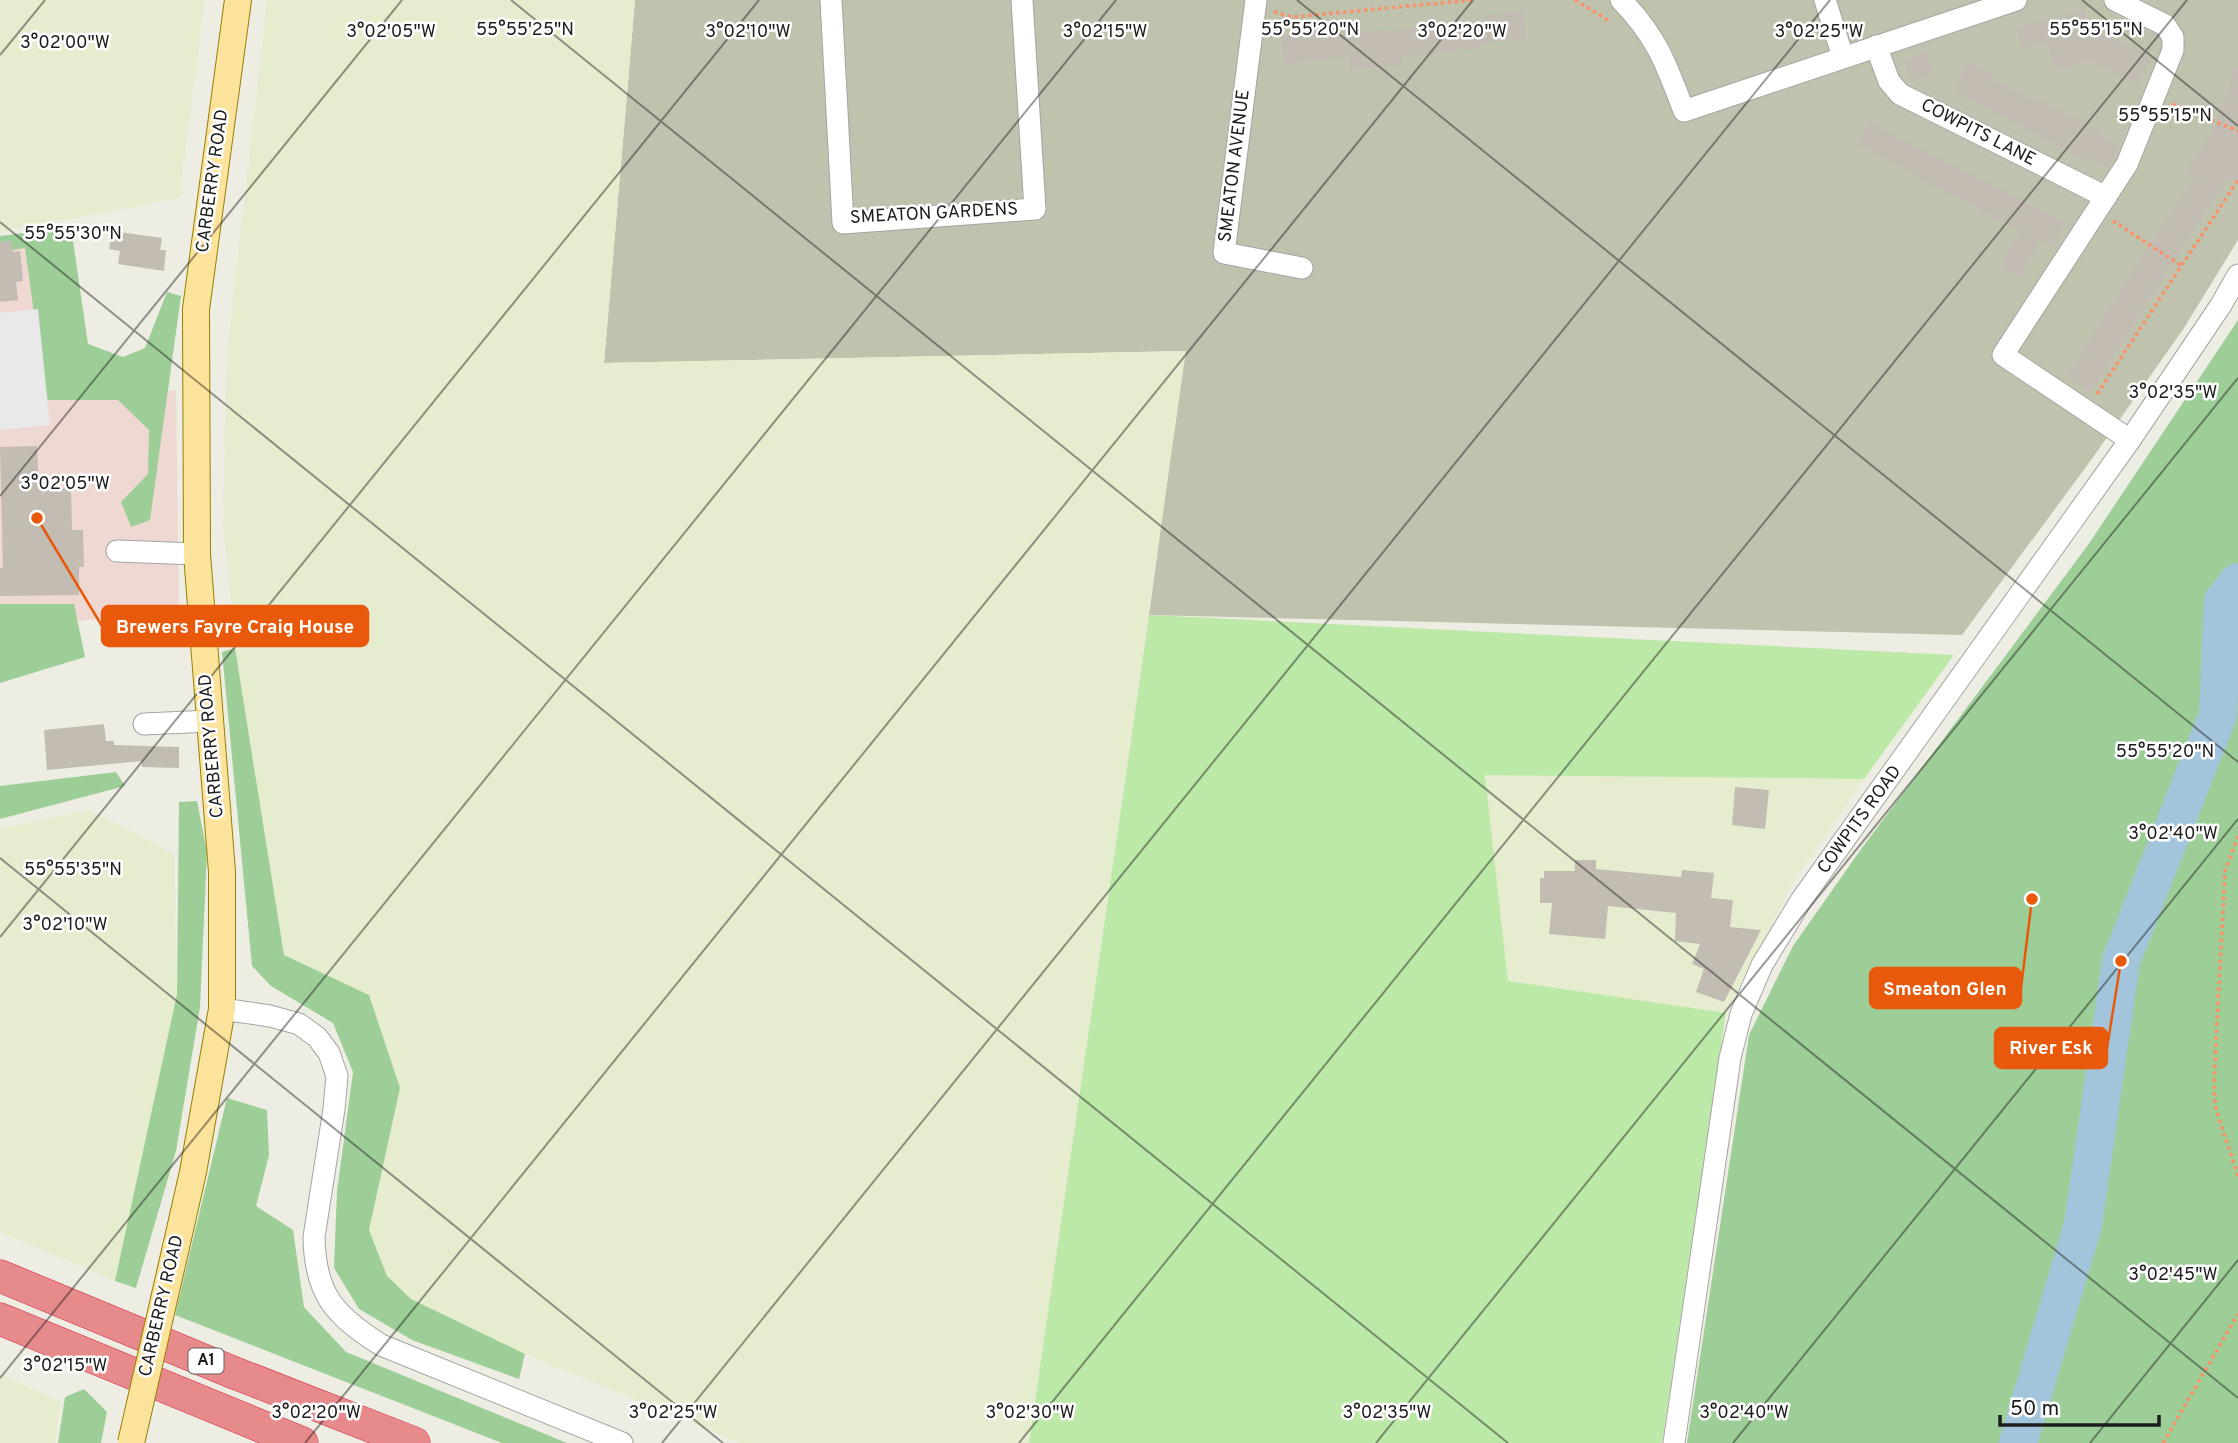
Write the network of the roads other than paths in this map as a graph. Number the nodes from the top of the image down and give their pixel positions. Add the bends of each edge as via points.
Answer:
1 (238, 0) edge
2 (831, 0) edge
3 (1022, 0) edge
4 (1622, 0) edge
5 (1825, 0) edge
6 (2016, 0) edge
7 (2115, 0) edge
8 (1256, 4) edge
9 (1876, 46) junction
10 (1843, 57) junction
11 (2101, 204) junction
12 (1302, 268) dead end
13 (2238, 275) edge
14 (2130, 440) junction
15 (117, 551) dead end
16 (197, 554) junction
17 (211, 721) junction
18 (144, 724) dead end
19 (222, 1009) junction
20 (0, 1276) edge
21 (0, 1320) edge
22 (131, 1443) edge
23 (302, 1443) edge
24 (414, 1443) edge
25 (622, 1443) edge
26 (1674, 1443) edge

1 - 16 main road, CARBERRY ROAD via 195,309
2 - 3 street, SMEATON GARDENS via 843,223 1035,209
4 - 10 street via 1660,50 1684,111
5 - 10 street
6 - 9 street
7 - 11 street via 2165,25 2173,37 2173,50 2127,164
8 - 12 street, SMEATON AVENUE via 1224,253
9 - 10 street
9 - 11 street, COWPITS LANE via 1889,81 1900,94
11 - 14 street via 2003,355
13 - 14 street, COWPITS ROAD
14 - 26 street, COWPITS ROAD via 1802,900 1762,965 1741,1014 1730,1058
15 - 16 street
16 - 17 main road, CARBERRY ROAD
17 - 18 street
17 - 19 main road, CARBERRY ROAD via 222,872
19 - 22 main road, CARBERRY ROAD, bridge via 193,1172
19 - 25 street via 299,1024 330,1053 337,1076 314,1257 320,1286 337,1311 381,1345
20 - 24 highway, A1
21 - 23 highway, A1

